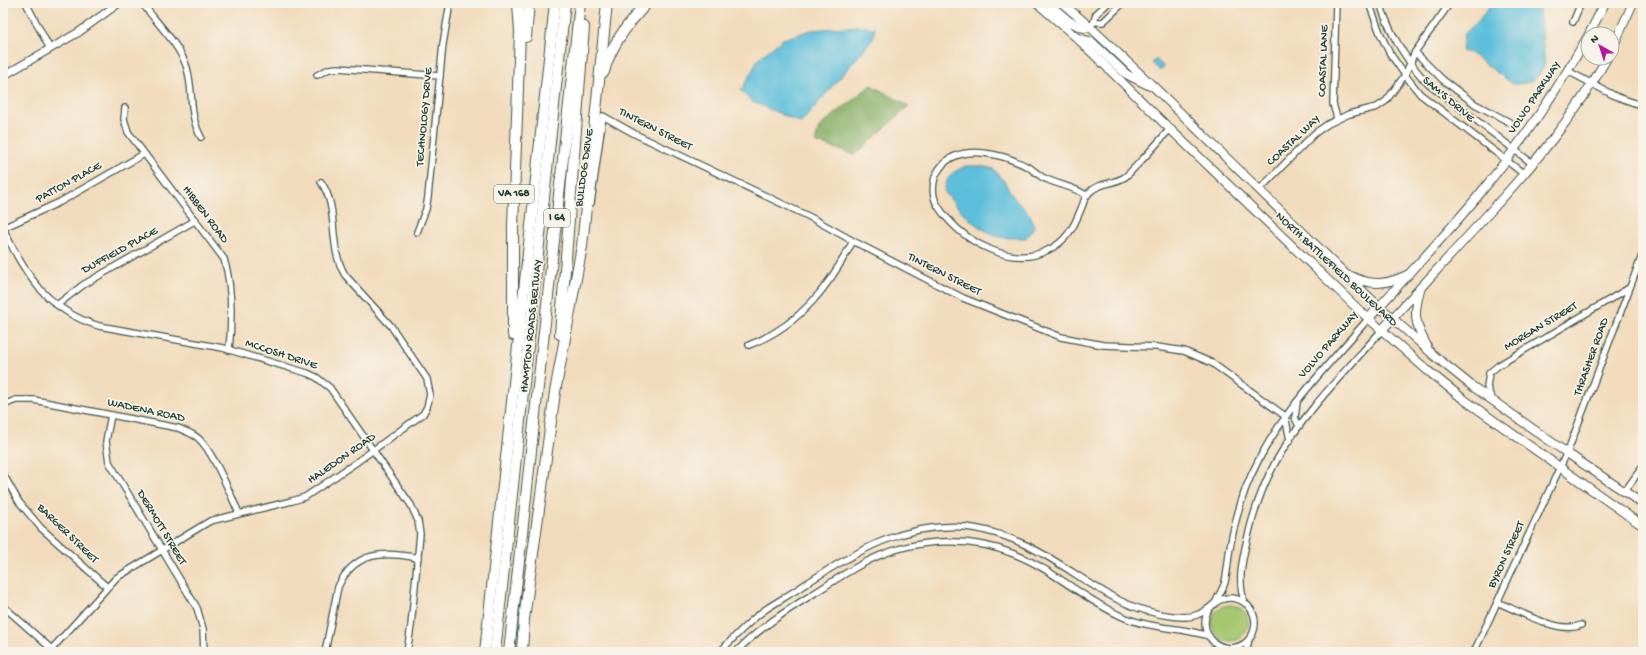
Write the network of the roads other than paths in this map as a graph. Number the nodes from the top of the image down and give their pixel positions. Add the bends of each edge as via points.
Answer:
1 (26, 3) edge
2 (119, 3) edge
3 (142, 3) edge
4 (450, 3) edge
5 (518, 3) edge
6 (529, 3) edge
7 (555, 3) edge
8 (565, 3) edge
9 (576, 3) edge
10 (580, 3) edge
11 (586, 3) edge
12 (607, 3) edge
13 (647, 3) edge
14 (1037, 3) edge
15 (1048, 3) edge
16 (1062, 3) edge
17 (1108, 3) edge
18 (1123, 3) edge
19 (1336, 3) edge
20 (1369, 3) edge
21 (1380, 3) edge
22 (1450, 3) edge
23 (1581, 3) edge
24 (1606, 3) edge
25 (1633, 3) edge
26 (1573, 22) dead end
27 (1092, 24) junction
28 (1594, 26) edge
29 (1620, 31) edge
30 (1077, 38) junction
31 (50, 50) junction
32 (1580, 50) edge
33 (1415, 52) junction
34 (1410, 63) junction
35 (1603, 66) edge
36 (1568, 71) junction
37 (317, 75) dead end
38 (3, 76) edge
39 (440, 76) junction
40 (1405, 76) junction
41 (1593, 84) junction
42 (1156, 89) junction
43 (1643, 106) edge
44 (125, 108) dead end
45 (599, 112) junction
46 (1337, 118) junction
47 (518, 119) junction
48 (1513, 124) dead end
49 (1170, 129) junction
50 (201, 137) dead end
51 (1515, 149) junction
52 (144, 154) junction
53 (1506, 161) junction
54 (1533, 164) junction
55 (1524, 174) junction
56 (321, 182) dead end
57 (1259, 190) junction
58 (1087, 196) junction
59 (196, 220) junction
60 (589, 223) dead end
61 (3, 228) edge
62 (417, 232) dead end
63 (852, 241) junction
64 (1643, 253) edge
65 (1341, 270) junction
66 (1409, 274) junction
67 (1421, 287) junction
68 (1629, 288) junction
69 (57, 305) junction
70 (1380, 306) junction
71 (1369, 318) junction
72 (1393, 318) junction
73 (1382, 330) junction
74 (749, 345) dead end
75 (229, 350) junction
76 (1431, 352) junction
77 (514, 386) junction
78 (555, 392) junction
79 (1299, 398) junction
80 (1492, 400) junction
81 (3, 405) edge
82 (111, 415) junction
83 (1285, 416) junction
84 (1299, 426) junction
85 (1290, 440) junction
86 (374, 450) junction
87 (1567, 453) junction
88 (1643, 466) edge
89 (1560, 468) junction
90 (3, 474) edge
91 (1625, 491) junction
92 (1643, 504) edge
93 (239, 513) junction
94 (1643, 526) edge
95 (162, 550) junction
96 (418, 558) junction
97 (107, 586) junction
98 (1497, 602) junction
99 (1245, 603) junction
100 (1213, 605) junction
101 (3, 606) edge
102 (1581, 625) dead end
103 (1209, 636) junction
104 (1250, 638) junction
105 (1218, 644) junction
106 (52, 651) edge
107 (204, 652) edge
108 (325, 652) edge
109 (407, 652) edge
110 (485, 652) edge
111 (495, 652) edge
112 (505, 652) edge
113 (509, 652) edge
114 (522, 652) edge
115 (720, 652) edge
116 (736, 652) edge
117 (1224, 652) edge
118 (1246, 652) edge
119 (1474, 652) edge

1 - 31 street
2 - 31 street via 80,32
3 - 50 street via 178,49 187,66 194,120
4 - 39 street, TECHNOLOGY DRIVE
5 - 47 highway, VA 168
6 - 47 highway
7 - 77 highway, HAMPTON ROADS BELTWAY / I 64
8 - 111 highway
9 - 112 highway
10 - 113 highway, HAMPTON ROADS BELTWAY / I 64
11 - 78 highway
12 - 45 highway
13 - 45 highway via 622,36 606,63
14 - 30 main road, NORTH BATTLEFIELD BOULEVARD
15 - 27 main road via 1074,24 1085,28
16 - 27 main road, NORTH BATTLEFIELD BOULEVARD
17 - 27 street via 1096,14
18 - 27 street via 1103,22
19 - 46 street, COASTAL LANE via 1333,104
20 - 40 street, SAM'S DRIVE via 1385,44
21 - 34 street, SAM'S DRIVE via 1392,36
22 - 33 street, COASTAL WAY
23 - 26 street
24 - 28 main road, VOLVO PARKWAY
25 - 29 main road
27 - 30 street
27 - 42 main road, NORTH BATTLEFIELD BOULEVARD
30 - 42 main road via 1094,44 1126,74
30 - 49 main road, NORTH BATTLEFIELD BOULEVARD
31 - 38 street
32 - 36 main road, VOLVO PARKWAY
33 - 34 street, COASTAL WAY
33 - 48 street via 1443,80 1475,104
34 - 40 street, COASTAL WAY
34 - 51 street, SAM'S DRIVE via 1430,86
35 - 41 main road
36 - 41 street
36 - 51 main road, VOLVO PARKWAY
37 - 39 street via 338,68
39 - 62 street, TECHNOLOGY DRIVE via 428,198
40 - 46 street, COASTAL WAY via 1382,104 1370,110
40 - 53 street, SAM'S DRIVE via 1420,94
41 - 43 street via 1615,96
41 - 54 main road
42 - 57 main road, NORTH BATTLEFIELD BOULEVARD
44 - 52 street, HIBBEN ROAD via 125,125
45 - 60 street, BULLDOG DRIVE
45 - 63 street, TINTERN STREET via 642,138 810,217
45 - 78 highway via 582,246
46 - 57 street, COASTAL WAY via 1315,133
47 - 77 highway, VA 168 via 513,226
49 - 58 street via 1126,177 1100,186
49 - 71 main road, NORTH BATTLEFIELD BOULEVARD
51 - 53 main road, VOLVO PARKWAY
51 - 54 street, SAM'S DRIVE
52 - 59 street, HIBBEN ROAD
52 - 61 street, PATTON PLACE via 60,202
53 - 55 street, SAM'S DRIVE
53 - 66 main road, VOLVO PARKWAY
54 - 55 main road
55 - 67 main road
56 - 86 street, HALEDON ROAD via 330,202 335,252 340,267 391,326 429,384 429,399 421,416
57 - 65 main road, NORTH BATTLEFIELD BOULEVARD
58 - 58 street via 1073,228 1058,244 1038,254 1015,256 986,248 962,233 937,205 933,189 937,172 942,165 970,152 1018,163 1056,184
59 - 69 street, DUFFIELD PLACE via 83,285
59 - 75 street, HIBBEN ROAD via 220,252 227,269 231,319
61 - 69 street, MCCOSH DRIVE via 28,274
63 - 74 street via 834,276 810,304 781,328
63 - 83 street, TINTERN STREET via 963,298 1061,337 1103,345 1184,351 1217,367
64 - 68 street, THRASHER ROAD
65 - 66 main road via 1360,280 1376,284 1394,281
65 - 70 main road, NORTH BATTLEFIELD BOULEVARD
66 - 70 main road, VOLVO PARKWAY
67 - 72 main road
67 - 76 main road via 1415,316
68 - 80 street, MORGAN STREET via 1489,373 1488,387
68 - 87 street, THRASHER ROAD
69 - 75 street, MCCOSH DRIVE via 82,321 99,326
70 - 71 main road, VOLVO PARKWAY
70 - 72 main road, NORTH BATTLEFIELD BOULEVARD
71 - 73 main road, NORTH BATTLEFIELD BOULEVARD
71 - 79 street, VOLVO PARKWAY
72 - 73 main road
72 - 76 main road, NORTH BATTLEFIELD BOULEVARD
73 - 84 street
73 - 89 main road, NORTH BATTLEFIELD BOULEVARD via 1462,398
75 - 86 street, MCCOSH DRIVE via 307,372 324,382 337,396
76 - 80 main road, NORTH BATTLEFIELD BOULEVARD
77 - 110 highway, HAMPTON ROADS BELTWAY / I 64
78 - 114 highway via 524,619
79 - 83 street, VOLVO PARKWAY
79 - 84 street via 1295,414
80 - 87 main road, NORTH BATTLEFIELD BOULEVARD
81 - 82 street, WADENA ROAD via 16,400 34,400
82 - 93 street, WADENA ROAD via 178,428 198,438 208,450
82 - 95 street, DERMOTT STREET via 106,441 109,462
83 - 85 street
83 - 100 street, VOLVO PARKWAY via 1262,453 1245,490 1235,524 1225,582
84 - 85 street
85 - 99 street via 1265,484 1250,526 1240,586
86 - 93 street, HALEDON ROAD via 305,496
86 - 96 street, MCCOSH DRIVE via 414,510 419,526
87 - 89 street, THRASHER ROAD
87 - 91 main road, NORTH BATTLEFIELD BOULEVARD
88 - 91 street
89 - 94 main road, NORTH BATTLEFIELD BOULEVARD
89 - 98 street, BYRON STREET
90 - 97 street, BARGER STREET via 19,502 41,528
91 - 92 main road, NORTH BATTLEFIELD BOULEVARD
93 - 95 street, HALEDON ROAD via 210,521
95 - 97 street, HALEDON ROAD
95 - 107 street, DERMOTT STREET via 197,608 203,629
96 - 108 street via 381,554 364,558 353,565 338,587
96 - 109 street, MCCOSH DRIVE
97 - 106 street, HALEDON ROAD
98 - 102 street via 1562,627 1574,628
98 - 119 street, BYRON STREET
99 - 100 street via 1231,598 1222,599
99 - 104 street via 1252,611 1255,621
100 - 103 street, VOLVO PARKWAY via 1205,624
100 - 115 street via 1200,614 1188,617 1146,612 1111,597 1043,553 1008,538 967,527 924,529 874,543 841,562 767,609
101 - 106 street
103 - 105 street
103 - 116 street via 1144,625 1122,616 1038,565 1000,549 974,543 941,542 904,547 863,563 781,615
104 - 105 street via 1235,647
104 - 118 street
105 - 117 street

